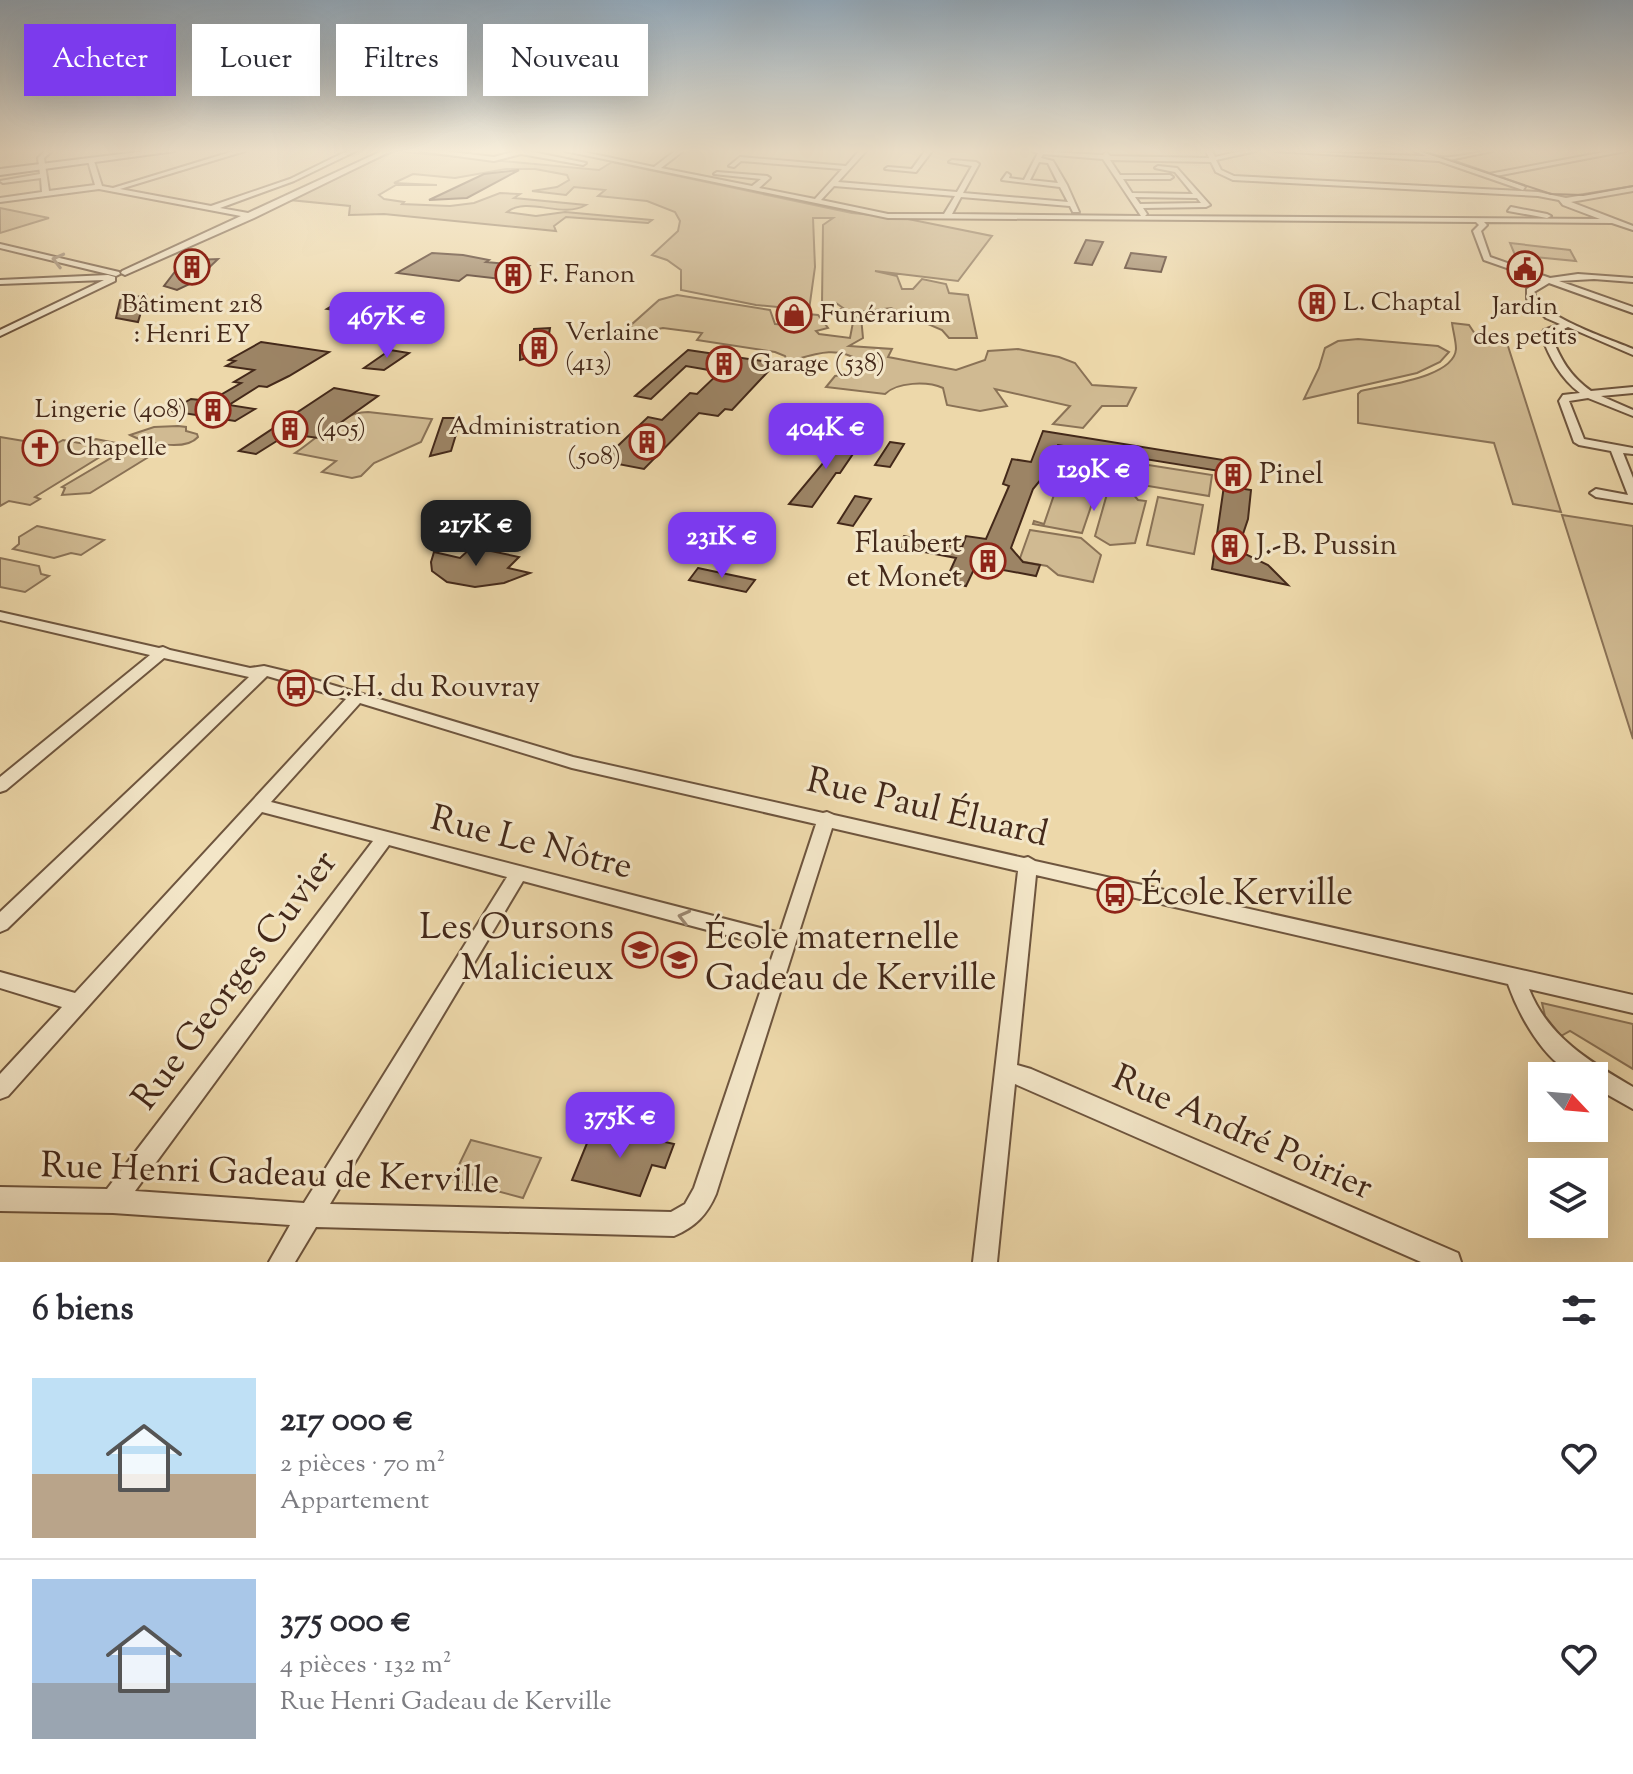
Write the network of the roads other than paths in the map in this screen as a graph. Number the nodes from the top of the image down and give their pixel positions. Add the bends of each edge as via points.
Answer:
1 (221, 210) edge
2 (264, 210) edge
3 (855, 210) edge
4 (950, 210) edge
5 (1076, 210) edge
6 (1141, 210) edge
7 (1525, 210) edge
8 (1581, 210) edge
9 (1592, 215) junction
10 (251, 216) junction
11 (947, 216) junction
12 (1082, 216) junction
13 (1146, 217) junction
14 (1478, 220) junction
15 (1558, 221) junction
16 (1580, 221) junction
17 (1612, 223) junction
18 (1633, 232) edge
19 (0, 246) edge
20 (116, 276) junction
21 (1633, 280) edge
22 (1549, 281) junction
23 (0, 282) edge
24 (17, 282) junction
25 (0, 293) edge
26 (1633, 310) edge
27 (1569, 324) junction
28 (0, 333) edge
29 (1633, 352) edge
30 (1633, 390) edge
31 (1591, 393) junction
32 (1633, 413) edge
33 (1616, 448) junction
34 (1633, 451) edge
35 (1596, 493) dead end
36 (1633, 496) edge
37 (0, 613) edge
38 (164, 650) junction
39 (264, 671) junction
40 (357, 697) junction
41 (0, 786) edge
42 (259, 805) junction
43 (827, 818) junction
44 (384, 839) junction
45 (1028, 864) junction
46 (518, 874) junction
47 (0, 924) edge
48 (787, 943) junction
49 (1515, 977) junction
50 (0, 980) edge
51 (79, 1003) junction
52 (1633, 1004) edge
53 (1006, 1073) junction
54 (0, 1089) edge
55 (1633, 1099) edge
56 (0, 1199) edge
57 (113, 1201) junction
58 (309, 1215) junction
59 (281, 1262) edge
60 (985, 1262) edge
61 (1449, 1262) edge

1 - 10 street
2 - 10 street
3 - 11 street via 885,216
4 - 11 street
5 - 12 street
6 - 13 street
7 - 15 street
8 - 9 street
9 - 16 street
9 - 17 street
10 - 20 street
11 - 12 street
12 - 13 street
13 - 14 street
14 - 15 street
14 - 22 street via 1483,225 1477,231 1484,254
15 - 16 street
16 - 17 street
17 - 18 street
20 -> 19 street
20 - 24 street
20 - 28 street
21 - 22 street
22 - 26 street
22 - 27 street via 1533,286 1531,299 1549,316
23 - 24 street
24 - 25 street
27 - 29 street
27 - 31 street via 1547,332 1548,344 1562,374
30 - 31 street
31 - 32 street
31 - 33 street via 1564,401 1579,442
33 - 34 street
33 - 36 street
35 - 36 street
37 - 38 street
38 - 39 street
38 - 39 street, Rue Paul Éluard via 211,665
38 - 41 street
39 - 40 street, Rue Paul Éluard
39 - 47 street
40 - 42 street
40 - 43 street, Rue Paul Éluard via 572,762
42 - 44 street, Rue Le Nôtre
42 - 51 street
43 - 45 street, Rue Paul Éluard
43 - 48 street, Rue Henri Gadeau de Kerville
44 - 46 street, Rue Le Nôtre
44 - 57 street, Rue Georges Cuvier
45 - 49 street, Rue Paul Éluard
45 - 53 street
48 -> 46 street, Rue Le Nôtre
46 - 58 street
48 - 58 street, Rue Henri Gadeau de Kerville via 704,1194 693,1212 674,1224
49 - 52 street, Rue Paul Éluard
49 - 55 street via 1550,1044
50 - 51 street
51 - 54 street
53 - 60 street
53 - 61 street, Rue André Poirier
56 - 57 street, Rue Henri Gadeau de Kerville
57 - 58 street, Rue Henri Gadeau de Kerville
58 - 59 street

